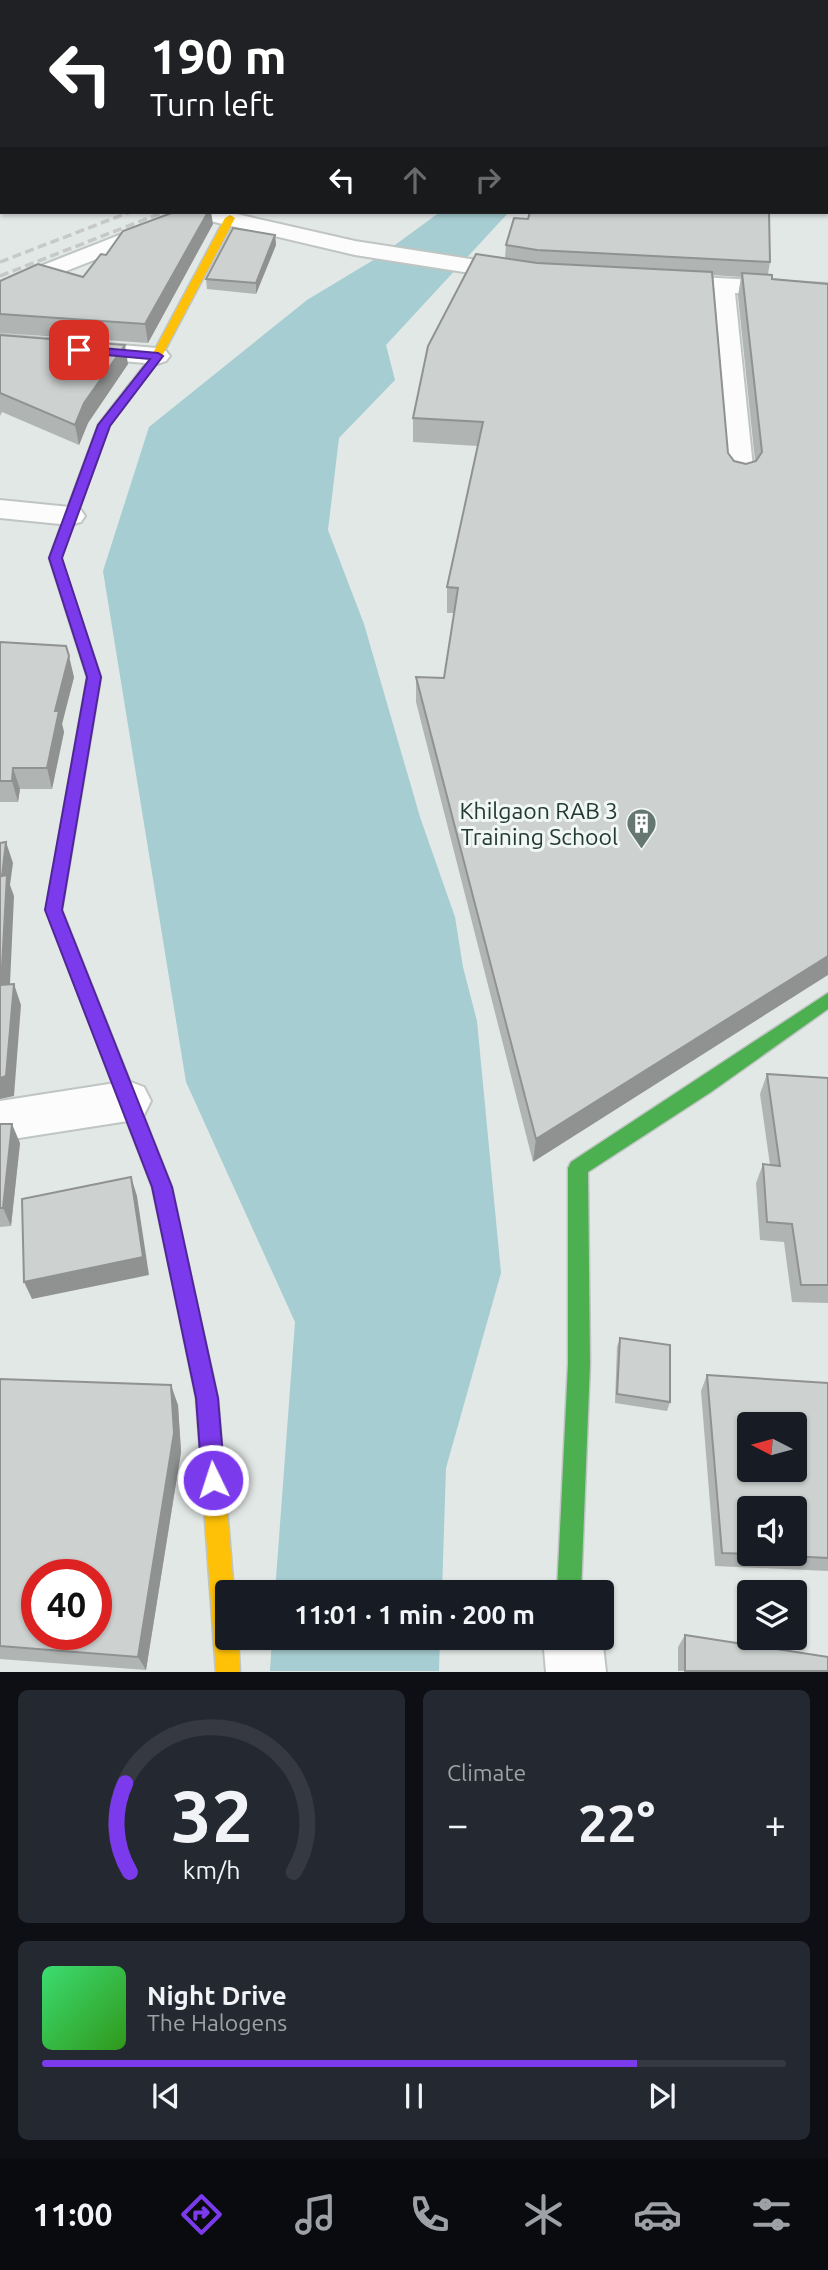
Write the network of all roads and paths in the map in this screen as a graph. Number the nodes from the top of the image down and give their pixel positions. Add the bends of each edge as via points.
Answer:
1 (190, 214) edge
2 (211, 214) edge
3 (230, 218) junction
4 (550, 276) edge
5 (642, 281) edge
6 (722, 285) junction
7 (0, 290) edge
8 (828, 290) edge
9 (0, 344) edge
10 (158, 356) junction
11 (740, 477) edge
12 (0, 509) edge
13 (71, 516) junction
14 (828, 1000) edge
15 (128, 1101) junction
16 (0, 1121) edge
17 (568, 1580) edge
18 (574, 1650) edge
19 (228, 1671) edge
20 (576, 1671) edge

1 - 7 street
2 - 3 street
3 - 4 street via 380,253
3 - 10 street
5 - 6 street
6 - 8 street
6 - 11 street
9 - 10 street
10 - 13 street via 104,425
12 - 13 street
13 - 15 street via 55,558 94,677 54,910
14 - 17 street via 578,1167 579,1364
15 - 16 street
15 - 19 street via 162,1187 207,1398
18 - 20 street

